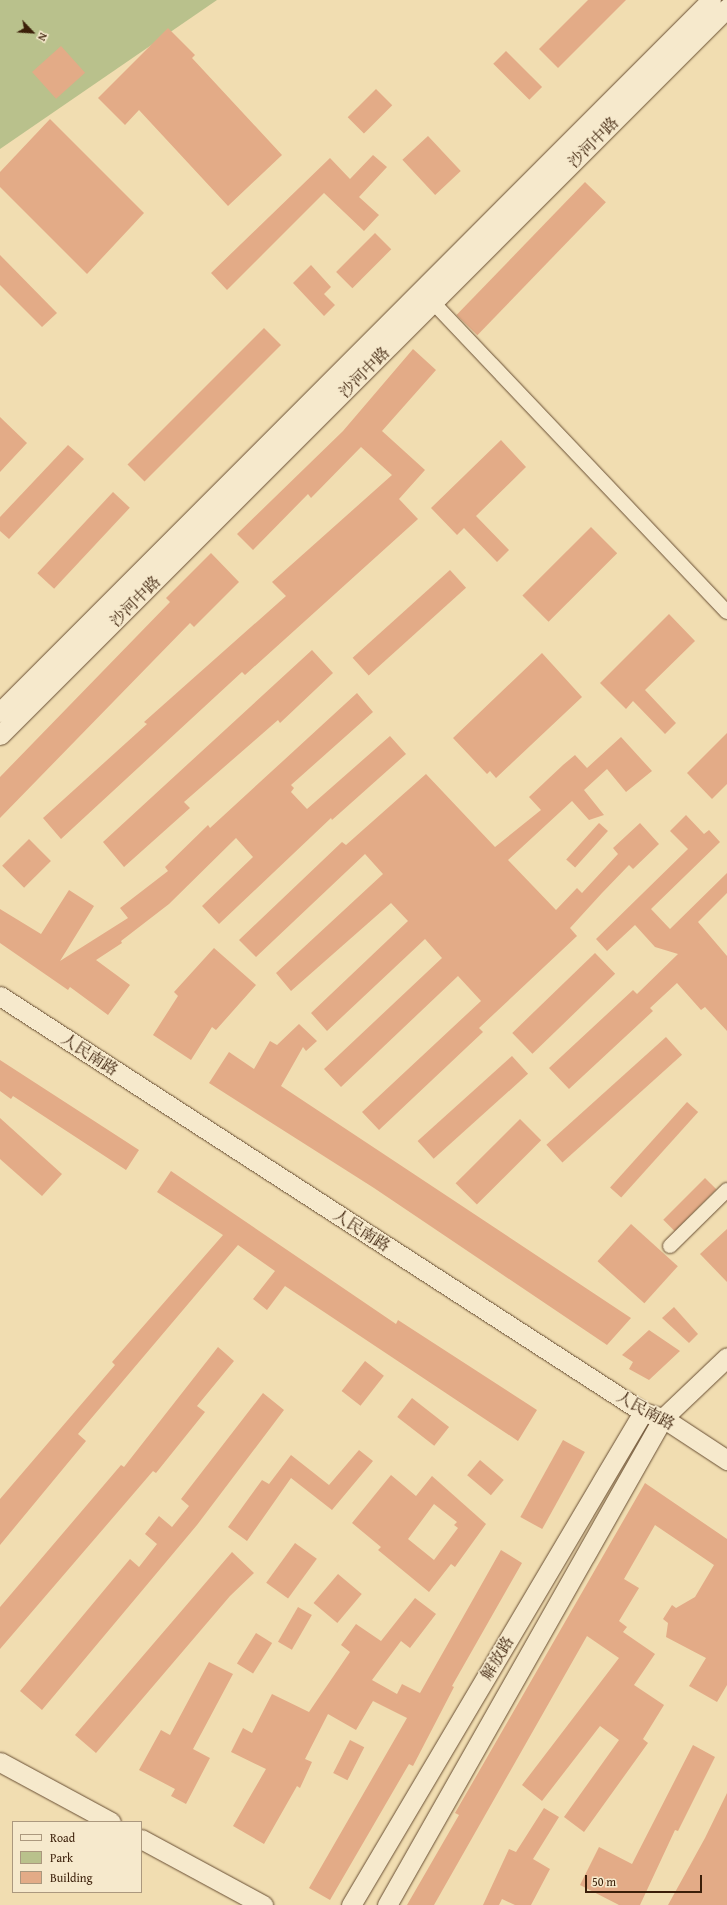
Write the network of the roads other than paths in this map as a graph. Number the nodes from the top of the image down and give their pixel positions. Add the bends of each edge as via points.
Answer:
1 (719, 9) edge
2 (427, 296) junction
3 (727, 612) edge
4 (0, 712) edge
5 (0, 735) edge
6 (0, 996) edge
7 (727, 1190) edge
8 (670, 1246) dead end
9 (727, 1357) edge
10 (643, 1412) junction
11 (664, 1418) junction
12 (727, 1460) edge
13 (0, 1762) edge
14 (109, 1821) edge
15 (142, 1840) edge
16 (263, 1905) edge
17 (351, 1905) edge
18 (387, 1905) edge

1 - 2 main road, 沙河中路
2 - 3 street
2 - 4 main road, 沙河中路
2 - 5 main road, 沙河中路
6 - 10 main road, 人民南路
7 - 8 street
9 - 11 main road, 解放路
10 - 11 main road, 人民南路
10 - 17 main road, 解放路
11 - 12 main road, 人民南路
11 - 18 main road, 解放路
13 - 14 main road
15 - 16 main road

